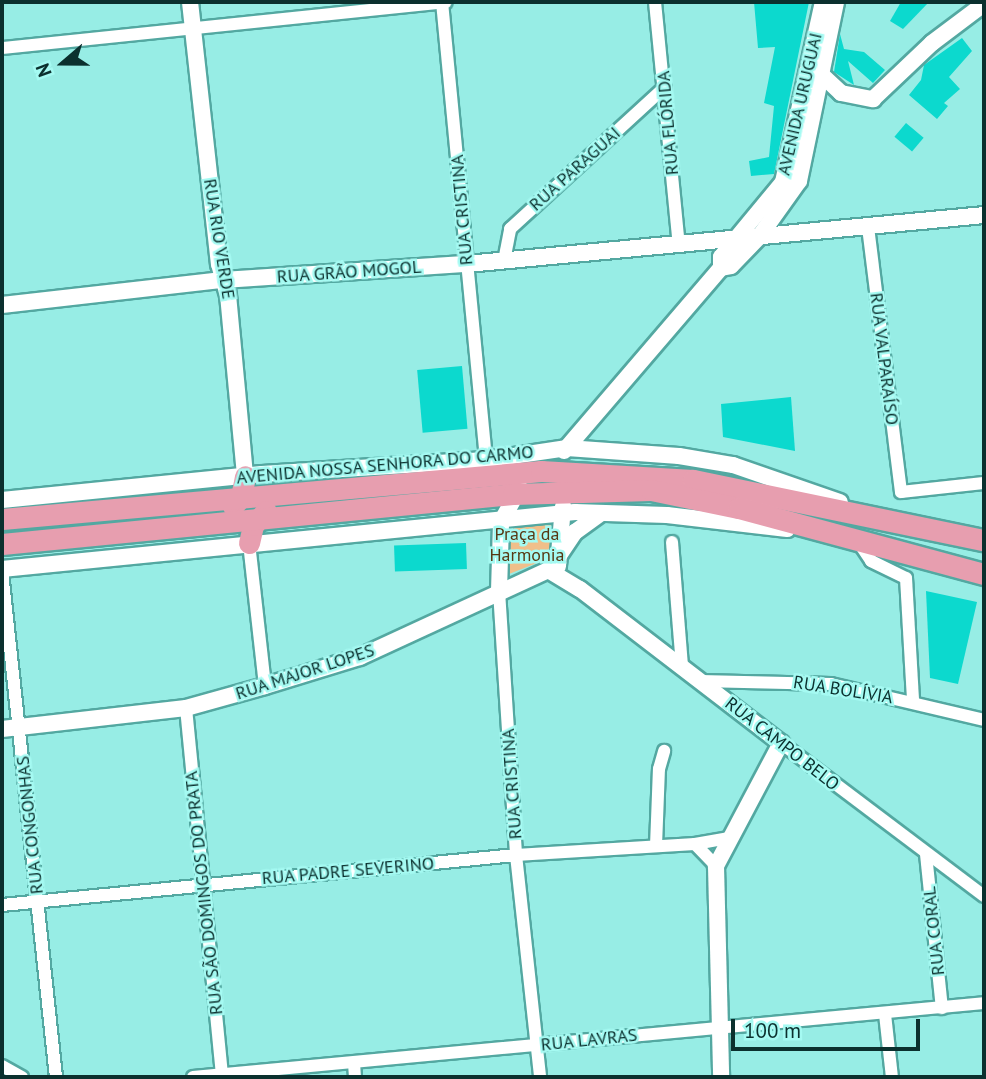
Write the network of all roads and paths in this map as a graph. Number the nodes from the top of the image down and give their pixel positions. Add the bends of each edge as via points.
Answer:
1 (190, 2) edge
2 (443, 2) edge
3 (655, 2) edge
4 (823, 2) edge
5 (836, 2) edge
6 (984, 4) edge
7 (192, 25) junction
8 (2, 48) edge
9 (823, 76) junction
10 (665, 87) junction
11 (841, 93) junction
12 (818, 102) junction
13 (801, 113) junction
14 (984, 215) edge
15 (868, 227) junction
16 (759, 237) junction
17 (736, 238) junction
18 (696, 243) junction
19 (679, 245) junction
20 (504, 261) junction
21 (721, 263) junction
22 (467, 264) junction
23 (223, 280) junction
24 (2, 305) edge
25 (593, 419) junction
26 (567, 449) junction
27 (597, 452) junction
28 (486, 460) junction
29 (541, 471) junction
30 (568, 482) junction
31 (984, 483) edge
32 (243, 487) junction
33 (341, 488) junction
34 (513, 494) junction
35 (2, 500) edge
36 (601, 513) junction
37 (561, 514) junction
38 (258, 518) junction
39 (2, 519) edge
40 (883, 520) junction
41 (501, 522) junction
42 (162, 528) junction
43 (818, 532) junction
44 (856, 540) junction
45 (984, 540) edge
46 (673, 542) dead end
47 (249, 543) junction
48 (2, 544) edge
49 (555, 563) junction
50 (2, 571) edge
51 (502, 572) junction
52 (984, 574) edge
53 (518, 582) junction
54 (499, 591) junction
55 (681, 666) junction
56 (700, 681) junction
57 (265, 686) junction
58 (913, 701) junction
59 (186, 708) junction
60 (984, 719) edge
61 (19, 726) junction
62 (2, 729) edge
63 (781, 743) junction
64 (664, 751) dead end
65 (729, 838) junction
66 (695, 845) junction
67 (656, 846) junction
68 (516, 855) junction
69 (926, 855) junction
70 (716, 866) junction
71 (202, 885) junction
72 (984, 896) edge
73 (38, 901) junction
74 (2, 905) edge
75 (984, 1003) edge
76 (942, 1008) junction
77 (885, 1014) junction
78 (717, 1026) junction
79 (536, 1046) junction
80 (354, 1063) junction
81 (2, 1066) edge
82 (222, 1076) edge
83 (22, 1077) edge
84 (56, 1077) edge
85 (193, 1077) edge
86 (355, 1077) edge
87 (540, 1077) edge
88 (721, 1077) edge
89 (892, 1077) edge

1 - 7 street, RUA RIO VERDE
2 - 7 street
2 - 22 street, RUA CRISTINA
3 - 10 street, RUA FLÓRIDA
4 - 13 street, AVENIDA URUGUAI
5 - 9 street, AVENIDA URUGUAI
6 - 11 street via 932,43 873,99
7 - 8 street
7 - 23 street, RUA RIO VERDE
9 - 11 street
9 - 12 street, AVENIDA URUGUAI
10 - 19 street, RUA FLÓRIDA
10 - 20 street, RUA PARAGUAI via 510,229
11 - 12 street
12 - 13 street
12 - 16 street, AVENIDA URUGUAI via 799,181
13 - 17 street, AVENIDA URUGUAI via 783,182
14 - 15 street, RUA GRÃO MOGOL
15 - 16 street, RUA GRÃO MOGOL
15 - 31 street, RUA VALPARAÍSO via 901,492
16 - 17 street, RUA GRÃO MOGOL
16 - 21 street, AVENIDA URUGUAI via 731,266
17 - 18 street, RUA GRÃO MOGOL
17 - 21 street, AVENIDA URUGUAI
18 - 19 street, RUA GRÃO MOGOL
18 - 21 street
19 - 20 street, RUA GRÃO MOGOL
20 - 22 street, RUA GRÃO MOGOL
21 - 25 street, AVENIDA URUGUAI
22 - 23 street, RUA GRÃO MOGOL
22 - 28 street, RUA CRISTINA
23 - 24 street, RUA GRÃO MOGOL
23 - 32 street, RUA RIO VERDE via 228,295
25 - 26 street, AVENIDA URUGUAI
25 - 27 street via 589,445
26 - 27 street, AVENIDA NOSSA SENHORA DO CARMO
26 - 28 street, AVENIDA NOSSA SENHORA DO CARMO
26 - 29 street, AVENIDA URUGUAI
26 - 30 street
27 - 40 street, AVENIDA NOSSA SENHORA DO CARMO via 679,456 733,465
28 - 32 street, AVENIDA NOSSA SENHORA DO CARMO
29 - 30 main road, AVENIDA NOSSA SENHORA DO CARMO
29 - 33 main road, AVENIDA NOSSA SENHORA DO CARMO
29 - 34 street, AVENIDA URUGUAI
30 - 34 main road, AVENIDA NOSSA SENHORA DO CARMO
30 - 37 street
30 - 40 main road, AVENIDA NOSSA SENHORA DO CARMO via 693,480
30 - 43 main road, AVENIDA NOSSA SENHORA DO CARMO via 690,496
32 - 33 main road, AVENIDA NOSSA SENHORA DO CARMO
32 - 35 street, AVENIDA NOSSA SENHORA DO CARMO
32 - 39 main road, AVENIDA NOSSA SENHORA DO CARMO
32 - 42 main road via 226,510 188,516
33 - 38 main road via 317,499 275,507
34 - 38 main road, AVENIDA NOSSA SENHORA DO CARMO
34 - 41 street, RUA CRISTINA
36 - 37 street, AVENIDA NOSSA SENHORA DO CARMO
36 - 43 street, AVENIDA NOSSA SENHORA DO CARMO via 667,515
36 - 49 street via 581,526
37 - 41 street, AVENIDA NOSSA SENHORA DO CARMO
37 - 49 street
38 - 42 main road, AVENIDA NOSSA SENHORA DO CARMO
38 - 47 main road
40 - 45 main road, AVENIDA NOSSA SENHORA DO CARMO
41 - 47 street, AVENIDA NOSSA SENHORA DO CARMO
41 - 51 street, RUA CRISTINA
42 - 48 main road, AVENIDA NOSSA SENHORA DO CARMO
43 - 44 main road, AVENIDA NOSSA SENHORA DO CARMO
44 - 52 main road, AVENIDA NOSSA SENHORA DO CARMO
44 - 58 street via 871,561 906,578
46 - 55 street
47 - 50 street, AVENIDA NOSSA SENHORA DO CARMO
47 - 57 street
49 - 53 street, RUA MAJOR LOPES
49 - 55 street, RUA CAMPO BELO via 580,589
50 - 61 street, RUA CONGONHAS
51 - 53 street
51 - 54 street, RUA CRISTINA
53 - 54 street, RUA MAJOR LOPES
54 - 57 street, RUA MAJOR LOPES via 360,657
54 - 68 street, RUA CRISTINA
55 - 56 street, RUA CAMPO BELO
56 - 58 street, RUA BOLÍVIA via 831,684
56 - 63 street, RUA CAMPO BELO
57 - 59 street, RUA MAJOR LOPES
58 - 60 street, RUA BOLÍVIA
59 - 61 street, RUA MAJOR LOPES
59 - 71 street, RUA SÃO DOMINGOS DO PRATA
61 - 62 street, RUA MAJOR LOPES
61 - 73 street, RUA CONGONHAS
63 - 65 street
63 - 69 street, RUA CAMPO BELO
64 - 67 street
65 - 66 street, RUA PADRE SEVERINO
65 - 70 street
66 - 67 street, RUA PADRE SEVERINO
66 - 70 street
67 - 68 street, RUA PADRE SEVERINO
68 - 71 street, RUA PADRE SEVERINO
68 - 79 street, RUA CRISTINA
69 - 72 street, RUA CAMPO BELO
69 - 76 street, RUA CORAL
70 - 78 street
71 - 73 street, RUA PADRE SEVERINO
71 - 82 street, RUA SÃO DOMINGOS DO PRATA
73 - 74 street, RUA PADRE SEVERINO
73 - 84 street, RUA CONGONHAS
75 - 76 street, RUA LAVRAS
76 - 77 street, RUA LAVRAS
77 - 78 street, RUA LAVRAS
77 - 89 street
78 - 79 street, RUA LAVRAS
78 - 88 street
79 - 80 street, RUA LAVRAS
79 - 87 street, RUA CRISTINA
80 - 82 street, RUA LAVRAS
80 - 86 street
81 - 83 street
82 - 85 street, RUA LAVRAS

